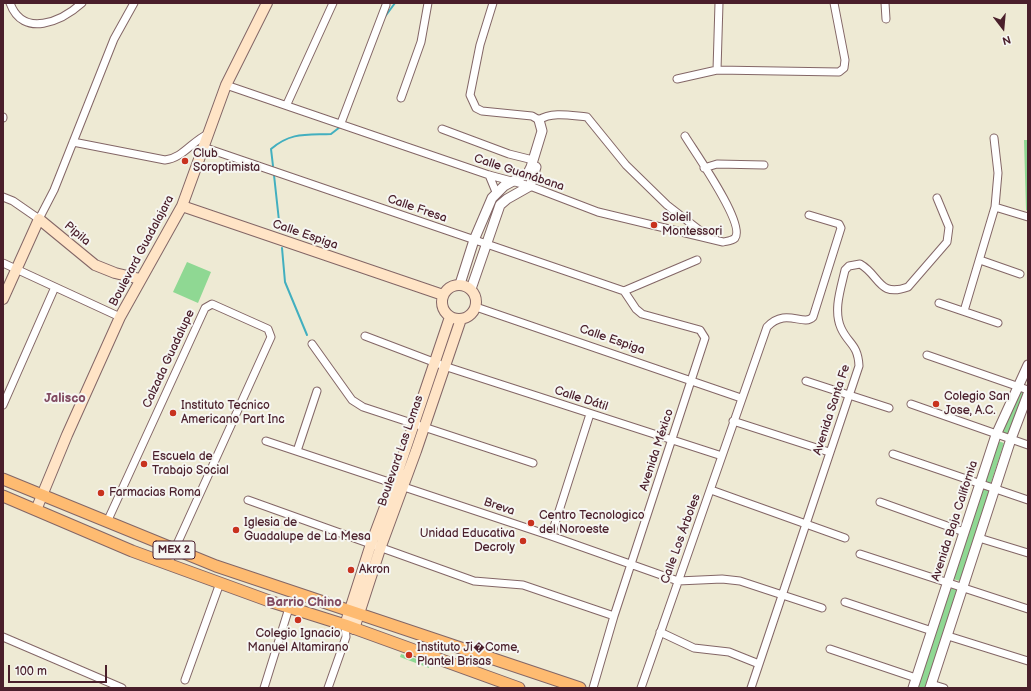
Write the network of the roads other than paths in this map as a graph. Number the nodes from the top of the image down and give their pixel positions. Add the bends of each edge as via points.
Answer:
1 (10, 3) edge
2 (82, 3) edge
3 (134, 3) edge
4 (268, 3) edge
5 (333, 3) edge
6 (428, 3) edge
7 (493, 3) edge
8 (719, 3) edge
9 (834, 3) edge
10 (885, 3) edge
11 (386, 5) dead end
12 (886, 19) dead end
13 (717, 70) junction
14 (677, 79) dead end
15 (226, 84) junction
16 (401, 98) dead end
17 (287, 104) junction
18 (539, 120) junction
19 (341, 123) junction
20 (442, 129) dead end
21 (208, 134) junction
22 (685, 136) dead end
23 (994, 138) dead end
24 (73, 142) junction
25 (538, 146) junction
26 (203, 147) junction
27 (533, 160) junction
28 (764, 166) dead end
29 (704, 168) junction
30 (490, 175) junction
31 (515, 182) junction
32 (530, 186) junction
33 (496, 192) junction
34 (3, 197) edge
35 (937, 198) dead end
36 (182, 206) junction
37 (996, 207) junction
38 (809, 215) dead end
39 (1028, 217) edge
40 (39, 219) junction
41 (710, 238) junction
42 (474, 240) junction
43 (486, 244) junction
44 (697, 260) dead end
45 (980, 260) junction
46 (3, 263) edge
47 (16, 269) junction
48 (1020, 274) dead end
49 (140, 279) junction
50 (460, 284) junction
51 (55, 287) junction
52 (471, 289) junction
53 (624, 291) junction
54 (442, 295) junction
55 (3, 299) edge
56 (939, 302) dead end
57 (476, 307) junction
58 (964, 311) junction
59 (120, 317) junction
60 (450, 317) junction
61 (461, 319) junction
62 (998, 323) dead end
63 (365, 336) dead end
64 (312, 344) dead end
65 (927, 356) dead end
66 (433, 361) junction
67 (1028, 365) edge
68 (444, 366) junction
69 (691, 381) junction
70 (806, 381) dead end
71 (1019, 387) junction
72 (1028, 390) edge
73 (317, 391) dead end
74 (1028, 394) edge
75 (849, 395) junction
76 (740, 398) junction
77 (911, 404) dead end
78 (3, 405) edge
79 (889, 408) dead end
80 (590, 414) junction
81 (733, 421) junction
82 (413, 423) junction
83 (424, 427) junction
84 (996, 435) junction
85 (672, 440) junction
86 (1011, 440) junction
87 (266, 441) dead end
88 (1028, 445) edge
89 (297, 451) junction
90 (829, 452) junction
91 (893, 454) dead end
92 (722, 456) junction
93 (533, 463) dead end
94 (3, 479) edge
95 (981, 484) junction
96 (398, 485) junction
97 (996, 489) junction
98 (711, 490) junction
99 (42, 494) junction
100 (3, 496) edge
101 (248, 500) dead end
102 (1028, 500) edge
103 (880, 502) dead end
104 (36, 510) junction
105 (107, 522) junction
106 (806, 524) junction
107 (964, 532) junction
108 (551, 536) junction
109 (845, 538) dead end
110 (979, 538) junction
111 (376, 545) junction
112 (174, 550) junction
113 (1028, 553) edge
114 (860, 554) dead end
115 (168, 564) junction
116 (632, 564) junction
117 (678, 581) junction
118 (220, 583) junction
119 (948, 583) junction
120 (962, 588) junction
121 (782, 594) junction
122 (845, 602) dead end
123 (289, 608) junction
124 (822, 608) dead end
125 (1028, 609) edge
126 (354, 612) junction
127 (614, 616) junction
128 (350, 627) junction
129 (932, 631) junction
130 (660, 632) junction
131 (948, 636) junction
132 (3, 637) edge
133 (830, 648) dead end
134 (1028, 661) edge
135 (759, 664) junction
136 (916, 678) junction
137 (186, 680) dead end
138 (111, 686) edge
139 (930, 686) edge
140 (122, 688) edge
141 (264, 688) edge
142 (328, 688) edge
143 (519, 688) edge
144 (580, 688) edge
145 (593, 688) edge
146 (641, 688) edge
147 (750, 688) edge
148 (913, 688) edge
149 (944, 688) edge

1 - 2 street via 19,18 30,23 43,24 59,19
3 - 24 street via 114,39
4 - 15 main road, Boulevard Guadalajara
5 - 17 street
6 - 16 street via 421,42
7 - 18 street via 480,45 470,95 472,102 482,111 532,116
8 - 13 street
9 - 13 street via 845,60 844,68 839,72
10 - 12 street
11 - 19 street
13 - 14 street
15 - 17 street, Calle Guanábana
15 - 21 main road, Boulevard Guadalajara
17 - 19 street, Calle Guanábana
18 - 25 street via 542,131
18 - 41 street via 556,115 591,120 626,165 667,205
19 - 30 street, Calle Guanábana
20 - 27 street via 509,154
21 - 24 street via 198,139 179,156 165,160
21 - 26 main road, Boulevard Guadalajara
22 - 29 street, Calle Guanábana
23 - 37 street via 998,173
24 - 40 street via 54,190
25 - 27 street
25 - 32 street via 539,158
26 - 36 main road, Boulevard Guadalajara
26 - 42 street, Calle Fresa
27 - 31 street via 528,173
28 - 29 street via 717,164
29 - 41 street, Calle Guanábana via 725,200 736,225 735,238 730,241 723,242
30 - 31 street, Calle Guanábana
30 - 33 street
31 - 32 street, Calle Guanábana
31 - 33 street
32 - 41 street, Calle Guanábana via 598,212
32 - 43 street via 500,205
33 - 42 street
34 - 40 street, Pipila
35 - 75 street, Avenida Santa Fe via 949,227 947,242 908,287 889,290 881,286 865,266 860,264 849,266 845,270 837,312 841,328 858,354 859,366
36 - 49 main road, Boulevard Guadalajara
36 - 54 main road, Calle Espiga
37 - 39 street
37 - 45 street
38 - 76 street, Calle Los Árboles via 839,224 841,228 813,317 806,320 780,318 766,328
40 - 47 main road
40 - 49 main road, Pipila via 94,265
42 - 43 street, Calle Fresa
42 - 50 street
43 - 52 street
43 - 53 street, Calle Fresa
44 - 53 street
45 - 48 street
45 - 58 street
46 - 47 street
47 - 51 street
47 - 55 main road
49 - 59 main road, Boulevard Guadalajara
50 - 52 main road
50 - 54 main road via 452,285
51 - 59 street
51 - 78 street
52 - 57 main road via 475,294
53 - 69 street, Avenida México via 642,314 700,330 704,334 705,338
54 - 60 main road via 442,307
56 - 58 street
57 - 61 main road via 467,317
57 - 69 street, Calle Espiga
58 - 62 street
59 - 99 main road, Boulevard Guadalajara
60 - 61 main road
60 - 66 main road, Boulevard Las Lomas
61 - 68 main road, Boulevard Las Lomas
63 - 66 street, Calle Dátil
64 - 82 street via 352,400 363,407
65 - 71 street
66 - 68 street, Calle Dátil
66 - 82 main road, Boulevard Las Lomas
67 - 71 street, Avenida Baja California
68 - 80 street, Calle Dátil
68 - 83 main road, Boulevard Las Lomas
69 - 76 street, Calle Espiga
69 - 85 street, Avenida México
70 - 75 street
71 - 72 street
71 - 84 street, Avenida Baja California
73 - 89 street
74 - 86 street
75 - 79 street
75 - 90 street, Avenida Santa Fe
76 - 81 street, Calle Los Árboles
77 - 84 street
80 - 85 street, Calle Dátil
80 - 108 street
81 - 90 street
81 - 92 street, Calle Los Árboles
82 - 83 street
82 - 96 main road, Boulevard Las Lomas
83 - 93 street
83 - 96 main road, Boulevard Las Lomas
84 - 86 street
84 - 95 street, Avenida Baja California
85 - 92 street, Calle Dátil
85 - 116 street, Avenida México
86 - 88 street
86 - 97 street
87 - 89 street, Breva
89 - 96 street, Breva
90 - 106 street, Avenida Santa Fe
91 - 95 street
92 - 98 street, Calle Los Árboles
94 - 99 main road, MEX 2
95 - 97 street
95 - 107 street, Avenida Baja California
96 - 108 street, Breva
96 - 111 main road, Boulevard Las Lomas
97 - 102 street
97 - 110 street
98 - 106 street
98 - 117 street, Calle Los Árboles
99 - 104 main road, Boulevard Guadalajara
99 - 105 main road, MEX 2
100 - 104 main road, MEX 2
101 - 111 street
103 - 107 street
104 - 115 main road, MEX 2
105 - 112 main road, MEX 2
105 - 112 street, Calzada Guadalupe via 205,308 212,304 268,330 271,337
106 - 109 street
106 - 121 street, Avenida Santa Fe
107 - 119 street, Avenida Baja California
108 - 116 street, Breva
110 - 113 street
110 - 120 street
111 - 126 main road, Boulevard Las Lomas
111 - 127 street via 474,580 522,586
112 - 115 street, Calzada Guadalupe
112 - 126 main road, MEX 2
114 - 119 street
115 - 118 main road, MEX 2
116 - 117 street, Breva
116 - 127 street, Avenida México
117 - 121 street via 740,580
117 - 130 street, Calle Los Árboles
118 - 123 main road, MEX 2
118 - 137 street
119 - 120 street
119 - 129 street, Avenida Baja California
120 - 125 street
120 - 131 street
121 - 124 street
121 - 135 street, Avenida Santa Fe
122 - 129 street
123 - 128 main road, MEX 2
123 - 141 street
126 - 128 main road, Boulevard Las Lomas
126 - 144 main road, MEX 2
127 - 145 street, Avenida México
128 - 142 street
128 - 143 main road, MEX 2
129 - 136 street, Avenida Baja California
130 - 135 street via 694,648 729,652
130 - 146 street, Calle Los Árboles
131 - 134 street
131 - 139 street
132 - 138 street
133 - 136 street
135 - 147 street, Avenida Santa Fe
136 - 148 street, Avenida Baja California
138 - 140 street
139 - 149 street

